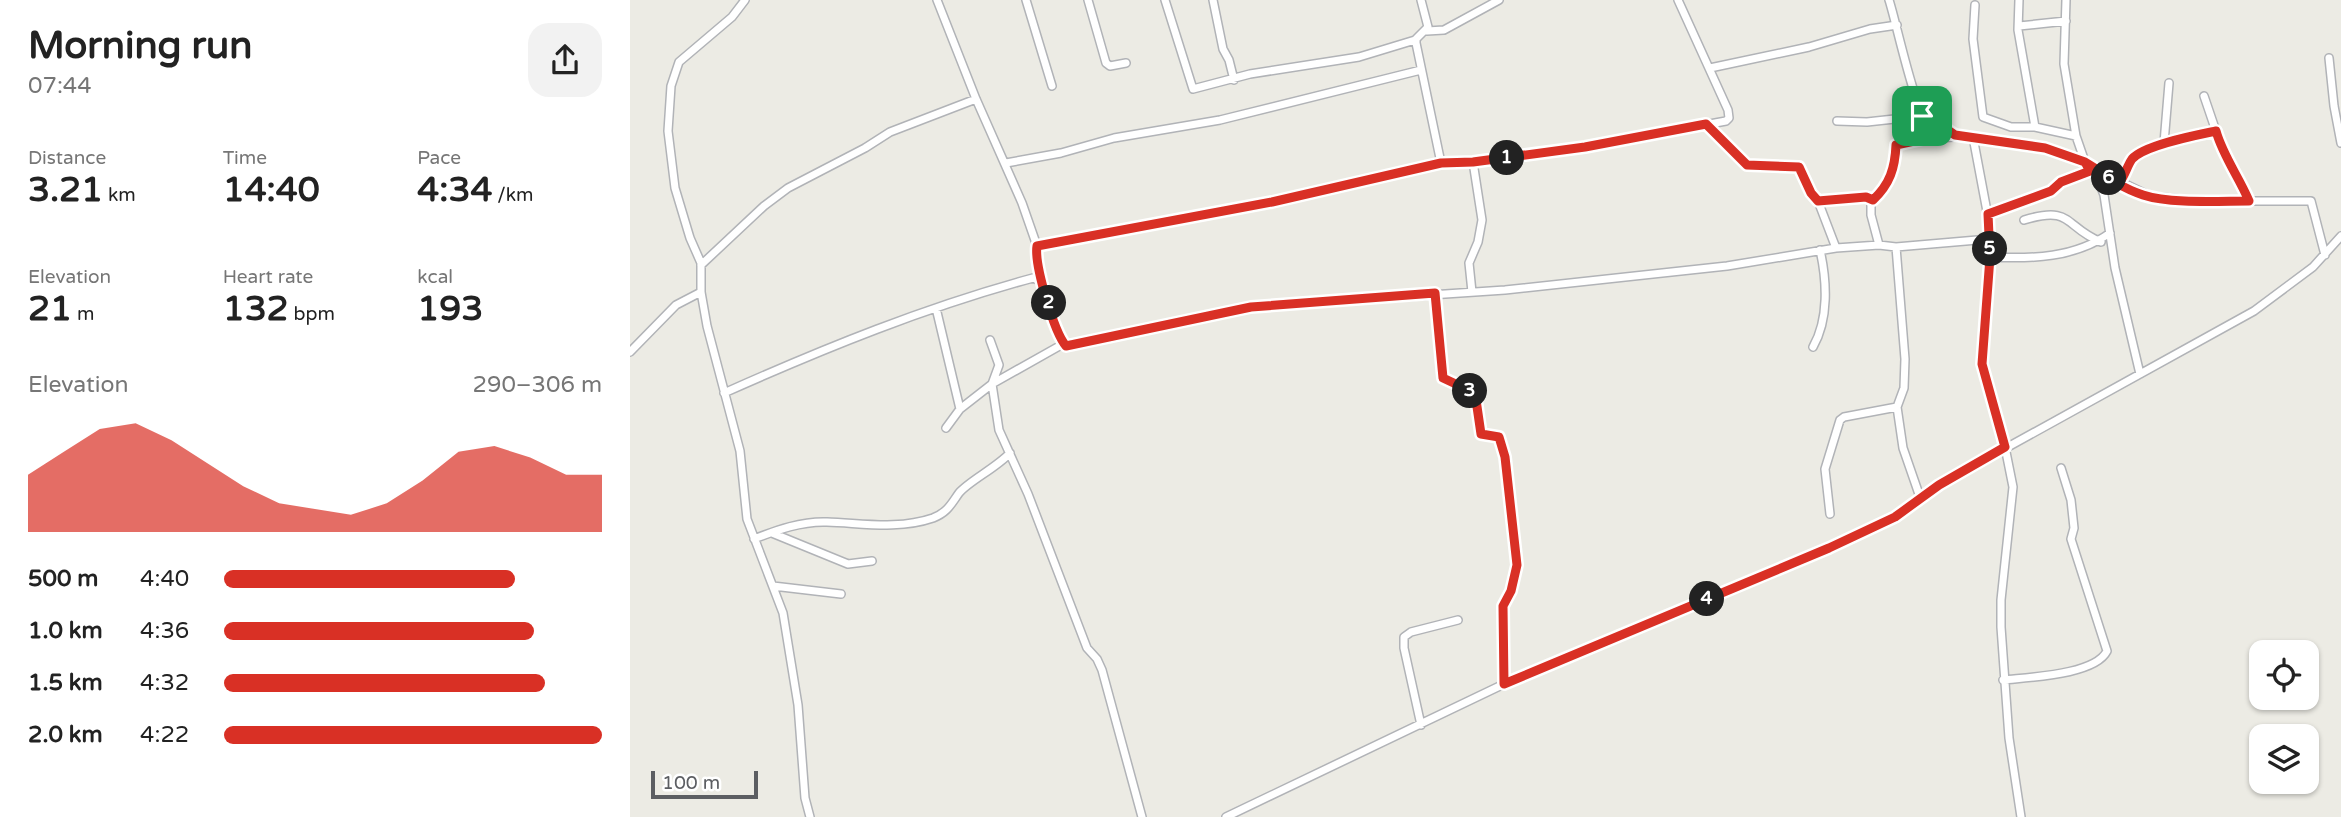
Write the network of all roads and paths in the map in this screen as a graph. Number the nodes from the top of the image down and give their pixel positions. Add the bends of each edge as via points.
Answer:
1 (745, 0) edge
2 (937, 0) edge
3 (1026, 0) edge
4 (1087, 0) edge
5 (1165, 0) edge
6 (1213, 0) edge
7 (1421, 0) edge
8 (1499, 0) edge
9 (1678, 0) edge
10 (1889, 0) edge
11 (2019, 0) edge
12 (2066, 0) edge
13 (1975, 5) dead end
14 (2066, 21) junction
15 (1897, 26) junction
16 (2019, 26) junction
17 (1427, 31) junction
18 (1415, 40) junction
19 (2329, 58) dead end
20 (1126, 63) dead end
21 (1710, 68) junction
22 (1421, 70) junction
23 (1234, 80) junction
24 (2169, 83) dead end
25 (1052, 86) dead end
26 (2204, 96) dead end
27 (975, 99) junction
28 (1919, 102) junction
29 (1922, 116) junction
30 (1837, 121) dead end
31 (1706, 124) junction
32 (2035, 127) junction
33 (2216, 131) junction
34 (1955, 135) junction
35 (1937, 136) junction
36 (2076, 136) junction
37 (1973, 137) junction
38 (2341, 143) edge
39 (2164, 144) junction
40 (1473, 162) junction
41 (2085, 162) junction
42 (1006, 163) junction
43 (1441, 163) junction
44 (2090, 171) junction
45 (2119, 183) junction
46 (1873, 200) junction
47 (1818, 201) junction
48 (2249, 201) junction
49 (1988, 214) junction
50 (2024, 220) dead end
51 (2110, 233) junction
52 (2341, 236) edge
53 (1989, 239) junction
54 (2099, 241) junction
55 (1879, 245) junction
56 (2110, 245) junction
57 (1037, 246) junction
58 (1896, 247) junction
59 (1836, 248) junction
60 (1820, 250) junction
61 (2325, 255) junction
62 (1990, 257) junction
63 (701, 265) junction
64 (1043, 283) junction
65 (701, 292) junction
66 (1472, 292) junction
67 (1435, 293) junction
68 (936, 307) junction
69 (990, 340) dead end
70 (1063, 344) junction
71 (1813, 347) dead end
72 (630, 352) edge
73 (2140, 374) junction
74 (992, 384) junction
75 (724, 393) junction
76 (1897, 407) junction
77 (960, 409) junction
78 (946, 428) dead end
79 (2005, 447) junction
80 (1010, 453) junction
81 (2061, 468) dead end
82 (1921, 500) junction
83 (1830, 514) dead end
84 (771, 533) junction
85 (754, 538) junction
86 (872, 561) dead end
87 (773, 586) junction
88 (841, 594) dead end
89 (1458, 620) dead end
90 (2003, 680) junction
91 (1504, 684) junction
92 (1421, 725) junction
93 (810, 817) edge
94 (1142, 817) edge
95 (1226, 817) edge
96 (2021, 817) edge

1 - 63 street via 679,62 671,86 667,119 675,188
2 - 27 street
3 - 25 street
4 - 20 street via 1106,63
5 - 23 street via 1191,88
6 - 23 street
7 - 17 street
8 - 17 street via 1444,30
9 - 21 street
10 - 15 street
11 - 16 street
12 - 14 street
13 - 32 street via 1973,39 1982,116 2011,127
14 - 16 street
14 - 36 street via 2064,64
15 - 21 street
15 - 28 street
16 - 32 street
17 - 18 street
18 - 22 street
18 - 23 street via 1359,57
19 - 38 street
21 - 31 street via 1729,118
22 - 42 street via 1220,120
22 - 43 street
24 - 39 street
26 - 33 street
27 - 42 street
27 - 63 street via 890,132 788,188
28 - 29 street
28 - 34 street via 1932,119
29 - 30 street
29 - 35 street
31 - 40 street
31 - 47 street via 1747,165 1799,167
32 - 36 street
33 - 39 street
33 - 48 street
34 - 35 street
34 - 37 street
35 - 46 street via 1896,145 1890,178
36 - 41 street
37 - 41 street via 2045,148
37 - 49 street
39 - 45 street via 2133,158
40 - 43 street
40 - 66 street via 1482,220 1468,270
41 - 44 street
41 - 45 street
42 - 57 street
43 - 57 street via 1272,202
44 - 49 street
44 - 51 street via 2102,188
45 - 48 street via 2150,196
46 - 47 street
46 - 55 street via 1871,215
47 - 59 street
48 - 61 street via 2311,201
49 - 53 street
50 - 54 street via 2058,214
51 - 54 street
51 - 56 street
52 - 61 street
53 - 58 street
53 - 62 street
54 - 56 street
54 - 62 street via 2055,256
55 - 58 street
55 - 59 street
56 - 73 street
57 - 64 street
58 - 76 street via 1905,359 1904,388
59 - 60 street
60 - 66 street via 1727,266
60 - 71 street via 1824,323
61 - 73 street via 2254,311
62 - 79 street via 1982,364
63 - 65 street
64 - 68 street via 1033,278
64 - 70 street
65 - 72 street via 676,304
65 - 75 street
66 - 67 street
67 - 70 street via 1251,307 1074,346
67 - 91 street via 1443,378 1475,393 1481,434 1499,437 1505,457 1517,565 1503,606
68 - 75 street
68 - 77 street
69 - 74 street via 999,365
70 - 74 street
73 - 79 street
74 - 77 street
74 - 80 street via 999,430
75 - 85 street via 740,451 745,506
76 - 82 street via 1903,448
76 - 83 street via 1840,420 1825,469
77 - 78 street
79 - 82 street
79 - 90 street via 2014,501 2001,600
80 - 84 street via 960,493 949,510 934,518 900,526 824,521
80 - 94 street via 1087,648 1102,670
81 - 90 street via 2071,500 2071,537 2107,651 2096,664
82 - 91 street via 1829,548
84 - 85 street
84 - 86 street via 848,564
85 - 87 street
87 - 88 street
87 - 93 street via 783,613 792,667
89 - 92 street via 1404,637
90 - 96 street
91 - 92 street
92 - 95 street

